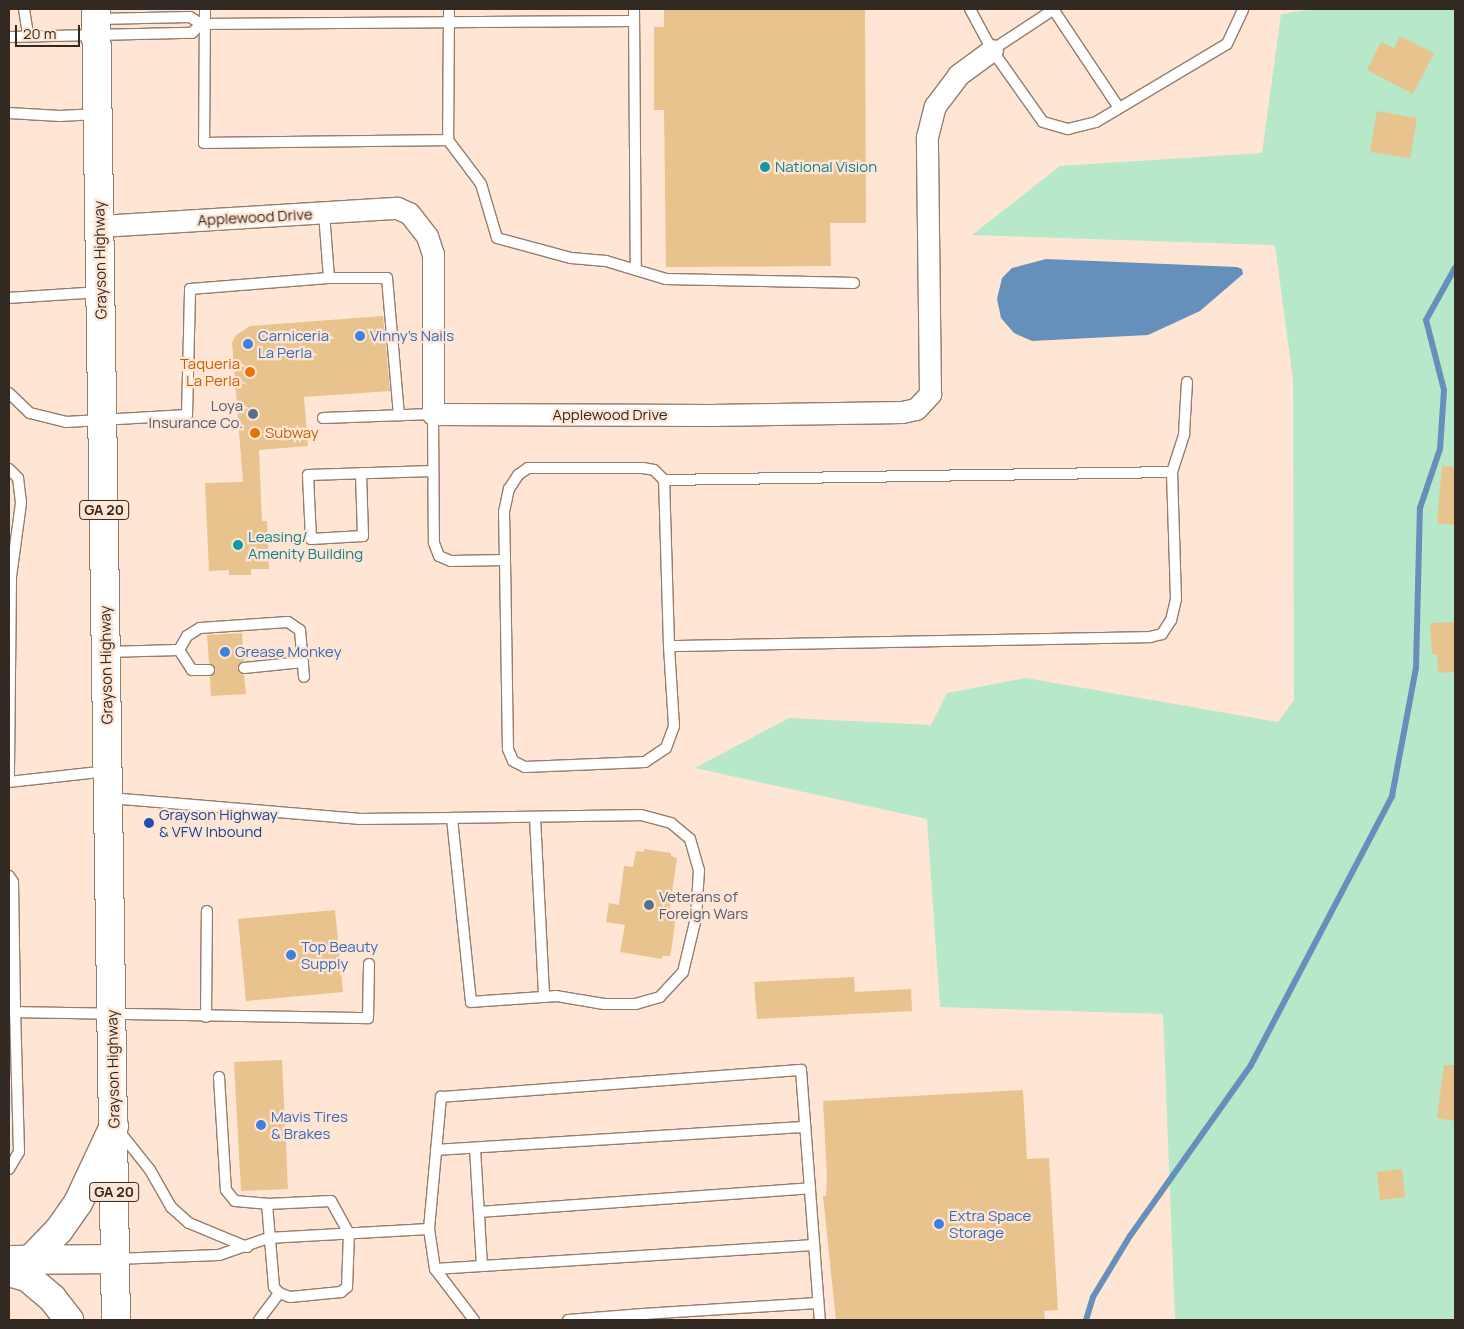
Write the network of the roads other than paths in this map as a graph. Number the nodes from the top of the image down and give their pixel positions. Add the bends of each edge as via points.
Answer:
1 (24, 9) edge
2 (205, 9) edge
3 (449, 9) edge
4 (634, 9) edge
5 (970, 9) edge
6 (1053, 9) edge
7 (1243, 9) edge
8 (96, 21) edge
9 (634, 21) junction
10 (203, 24) junction
11 (449, 24) junction
12 (28, 35) junction
13 (9, 37) edge
14 (992, 50) junction
15 (1120, 108) junction
16 (9, 113) edge
17 (98, 114) junction
18 (448, 140) junction
19 (324, 213) junction
20 (100, 226) junction
21 (636, 270) junction
22 (329, 278) junction
23 (854, 284) dead end
24 (100, 292) junction
25 (9, 298) edge
26 (1187, 382) dead end
27 (9, 393) edge
28 (433, 414) junction
29 (399, 415) junction
30 (323, 418) dead end
31 (102, 421) junction
32 (9, 469) edge
33 (433, 471) junction
34 (1172, 472) junction
35 (360, 474) junction
36 (664, 480) junction
37 (505, 560) junction
38 (10, 576) edge
39 (669, 646) junction
40 (179, 650) junction
41 (106, 652) junction
42 (303, 662) junction
43 (244, 668) dead end
44 (209, 670) dead end
45 (304, 677) dead end
46 (108, 771) junction
47 (9, 782) edge
48 (109, 798) junction
49 (535, 817) junction
50 (452, 818) junction
51 (9, 876) edge
52 (207, 911) dead end
53 (369, 964) dead end
54 (11, 993) edge
55 (544, 997) junction
56 (16, 1012) junction
57 (112, 1012) junction
58 (206, 1017) junction
59 (12, 1044) edge
60 (220, 1077) dead end
61 (114, 1126) junction
62 (805, 1128) junction
63 (475, 1148) junction
64 (436, 1150) junction
65 (9, 1169) edge
66 (810, 1188) junction
67 (267, 1204) junction
68 (478, 1212) junction
69 (429, 1229) junction
70 (349, 1234) junction
71 (268, 1238) junction
72 (814, 1245) junction
73 (246, 1247) junction
74 (114, 1259) junction
75 (16, 1264) edge
76 (482, 1266) junction
77 (434, 1269) junction
78 (279, 1294) junction
79 (818, 1303) junction
80 (644, 1317) edge
81 (69, 1320) edge
82 (116, 1320) edge
83 (259, 1320) edge
84 (474, 1320) edge
85 (568, 1320) edge
86 (820, 1320) edge

1 - 12 lane
2 - 10 lane
3 - 11 lane
4 - 9 lane
5 - 14 lane
6 - 14 lane
6 - 15 lane
7 - 15 lane via 1226,44
8 - 10 lane via 190,17
8 - 10 lane via 192,33
8 - 12 lane
8 - 17 main road, Grayson Highway / GA 20
9 - 11 lane
9 - 21 lane
10 - 11 lane
10 - 18 lane via 204,144
11 - 18 lane
12 - 13 lane
14 - 15 lane via 1043,122 1068,129 1096,122
14 - 28 street, Applewood Drive via 958,75 946,90 935,106 927,136 931,377 930,394 916,408 902,412 711,415
16 - 17 lane
17 - 20 main road, Grayson Highway / GA 20
18 - 21 lane via 481,184 498,238 571,258 606,261
19 - 20 street, Applewood Drive
19 - 22 lane
19 - 28 street, Applewood Drive via 397,208 408,213 427,236 433,254
20 - 24 main road, Grayson Highway / GA 20
21 - 23 lane via 666,279
22 - 29 lane via 387,278
22 - 31 lane via 190,289 187,415
24 - 25 lane
24 - 31 main road, Grayson Highway / GA 20
26 - 34 lane via 1184,434
27 - 31 lane via 30,413 38,416 66,422
28 - 29 lane
28 - 33 lane
29 - 30 lane
31 - 41 main road, Grayson Highway / GA 20
32 - 38 lane via 18,478 20,503
33 - 35 lane
33 - 37 lane via 434,543 439,556 450,561
34 - 36 lane
34 - 39 lane via 1176,599 1171,620 1162,634 1150,637
35 - 35 lane via 308,475 311,539 362,536
36 - 37 lane via 654,470 643,468 528,468 518,475 509,489 504,512
36 - 39 lane
37 - 39 lane via 508,749 512,761 525,767 645,762 666,748 674,726
38 - 47 lane
40 - 41 lane
40 - 42 lane via 187,636 200,628 288,622 300,630
40 - 44 lane via 192,670
41 - 46 main road, Grayson Highway / GA 20
42 - 43 lane
42 - 45 lane
46 - 47 lane
46 - 48 main road, Grayson Highway / GA 20
48 - 50 lane via 358,819
48 - 57 main road, Grayson Highway / GA 20
49 - 50 lane
49 - 55 lane
49 - 55 lane via 641,816 671,823 690,839 699,870 696,918 683,972 660,997 636,1004
50 - 55 lane via 472,1002
51 - 54 lane via 13,882
52 - 58 lane
53 - 58 lane via 368,1018
54 - 56 lane
56 - 57 lane
56 - 59 lane
57 - 58 lane
57 - 61 main road, Grayson Highway / GA 20
59 - 65 lane via 19,1152
60 - 67 lane via 226,1190 235,1201
61 - 73 lane via 150,1170 171,1207 189,1223
61 - 74 main road, Grayson Highway / GA 20
61 - 75 main road via 78,1203 59,1230
62 - 63 lane
62 - 64 lane via 801,1070 441,1097
62 - 66 lane
63 - 64 lane
63 - 68 lane
64 - 69 lane
66 - 68 lane
66 - 72 lane
67 - 70 lane via 331,1201
67 - 71 lane
68 - 76 lane
69 - 70 lane
69 - 77 lane
70 - 71 lane
70 - 78 lane via 350,1276 342,1292 290,1297
71 - 73 lane
71 - 78 lane via 274,1287
72 - 76 lane
72 - 79 lane
73 - 74 lane via 219,1255
74 - 75 main road
74 - 82 main road, Grayson Highway / GA 20
75 - 81 main road via 52,1298
76 - 77 lane
77 - 84 lane
78 - 83 lane
79 - 80 lane
79 - 86 lane
80 - 85 lane

